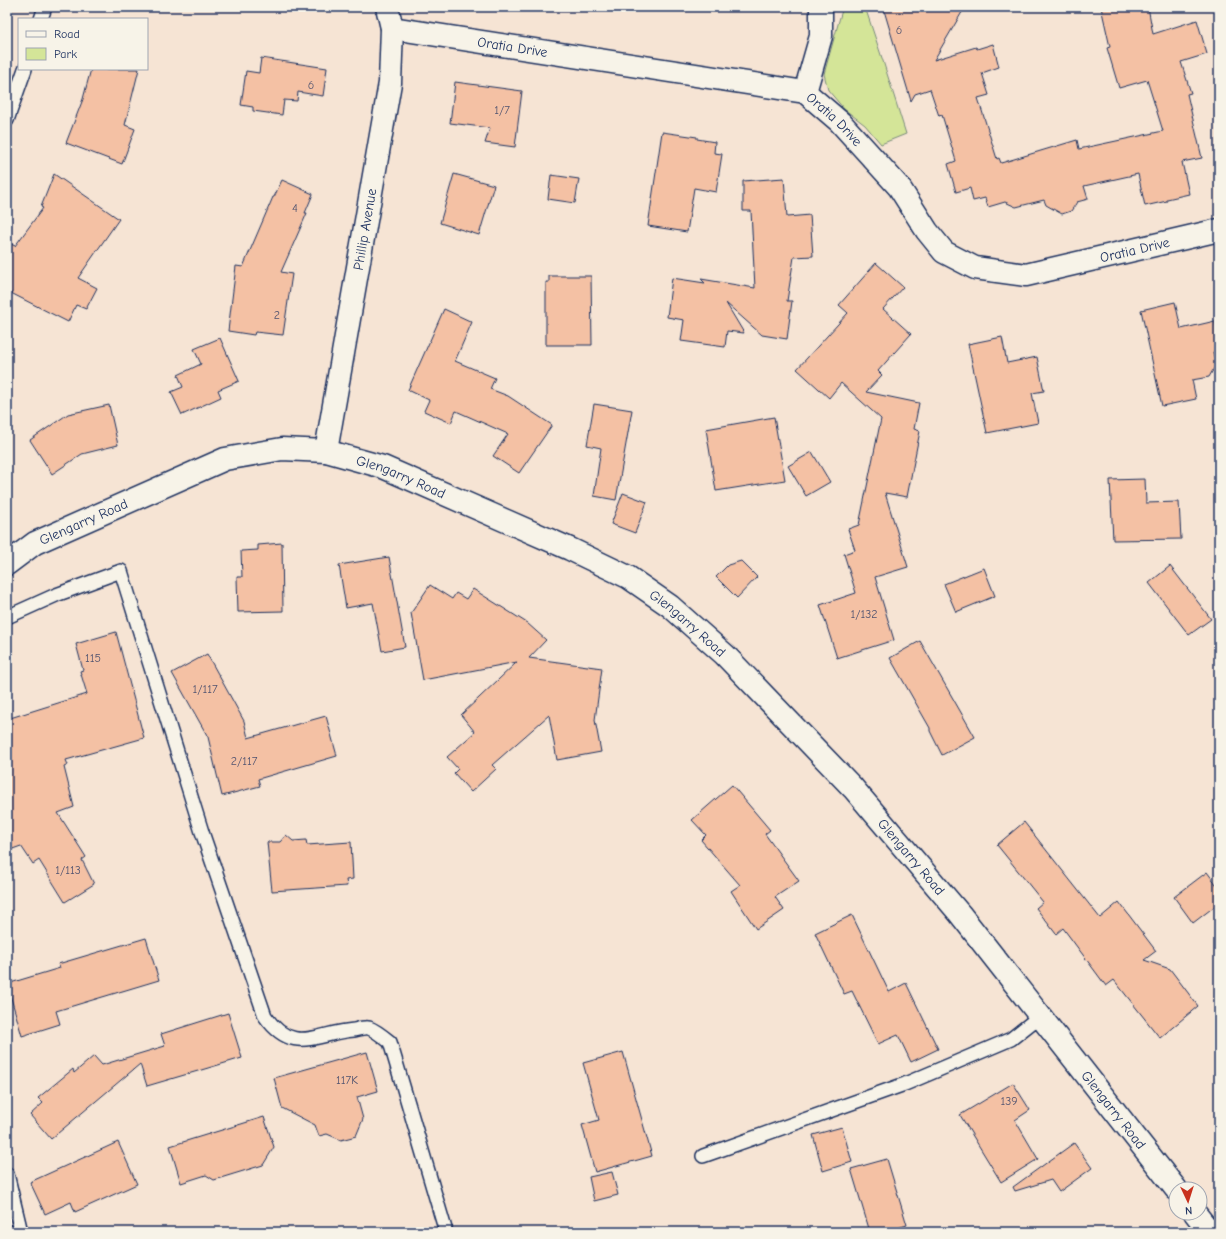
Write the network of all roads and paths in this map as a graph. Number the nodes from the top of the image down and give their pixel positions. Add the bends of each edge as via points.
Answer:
1 (45, 7) edge
2 (387, 7) edge
3 (821, 7) edge
4 (41, 18) edge
5 (392, 28) junction
6 (25, 70) edge
7 (805, 92) junction
8 (7, 120) edge
9 (1219, 230) edge
10 (326, 451) junction
11 (7, 564) edge
12 (7, 617) edge
13 (1040, 1016) junction
14 (704, 1156) dead end
15 (7, 1174) edge
16 (1170, 1181) edge
17 (1201, 1221) edge
18 (21, 1232) edge
19 (446, 1232) edge
20 (1210, 1232) edge

1 - 4 lane
2 - 5 main road, Phillip Avenue
3 - 7 main road via 821,36
5 - 7 main road, Oratia Drive
5 - 10 main road, Phillip Avenue via 390,83
6 - 8 lane
7 - 9 main road, Oratia Drive via 840,122 899,186 927,231 944,252 975,268 1026,276
10 - 11 main road, Glengarry Road via 282,449 225,459 35,543
10 - 13 main road, Glengarry Road via 384,467 570,549 628,577 670,606 725,655 853,788 960,914
12 - 19 lane via 56,595 121,571 202,832 265,1016 271,1025 292,1038 306,1040 345,1030 369,1028 390,1042
13 - 14 lane via 1011,1039 906,1084
13 - 16 main road, Glengarry Road
15 - 18 lane
17 - 20 main road

